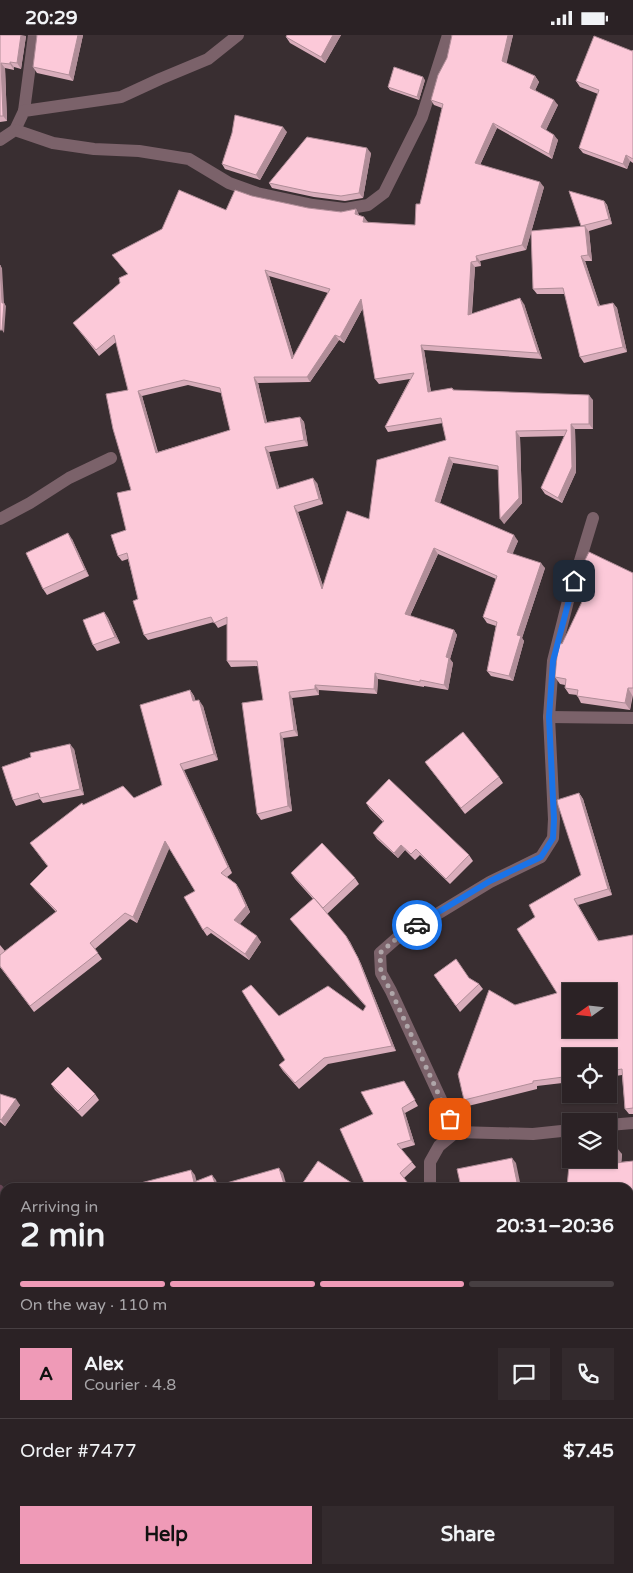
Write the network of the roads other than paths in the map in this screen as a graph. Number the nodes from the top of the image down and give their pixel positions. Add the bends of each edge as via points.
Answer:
1 (34, 35) edge
2 (238, 35) edge
3 (448, 35) edge
4 (24, 111) junction
5 (15, 130) junction
6 (0, 140) edge
7 (111, 457) dead end
8 (593, 518) dead end
9 (0, 519) edge
10 (549, 717) junction
11 (633, 718) edge
12 (633, 1123) edge
13 (617, 1124) edge
14 (562, 1131) edge
15 (456, 1132) junction
16 (430, 1183) edge

1 - 4 street
2 - 4 street via 208,59 121,97
3 - 5 street via 422,117 384,193 368,205 345,209 257,193 229,183 189,159 53,143
4 - 5 street
5 - 6 street
7 - 9 street via 69,477
8 - 10 street via 553,661
10 - 11 street
10 - 15 street via 553,838 541,857 490,881 396,939 380,953 381,973
12 - 13 street
14 - 15 street via 533,1134
15 - 16 street via 439,1146 430,1162

